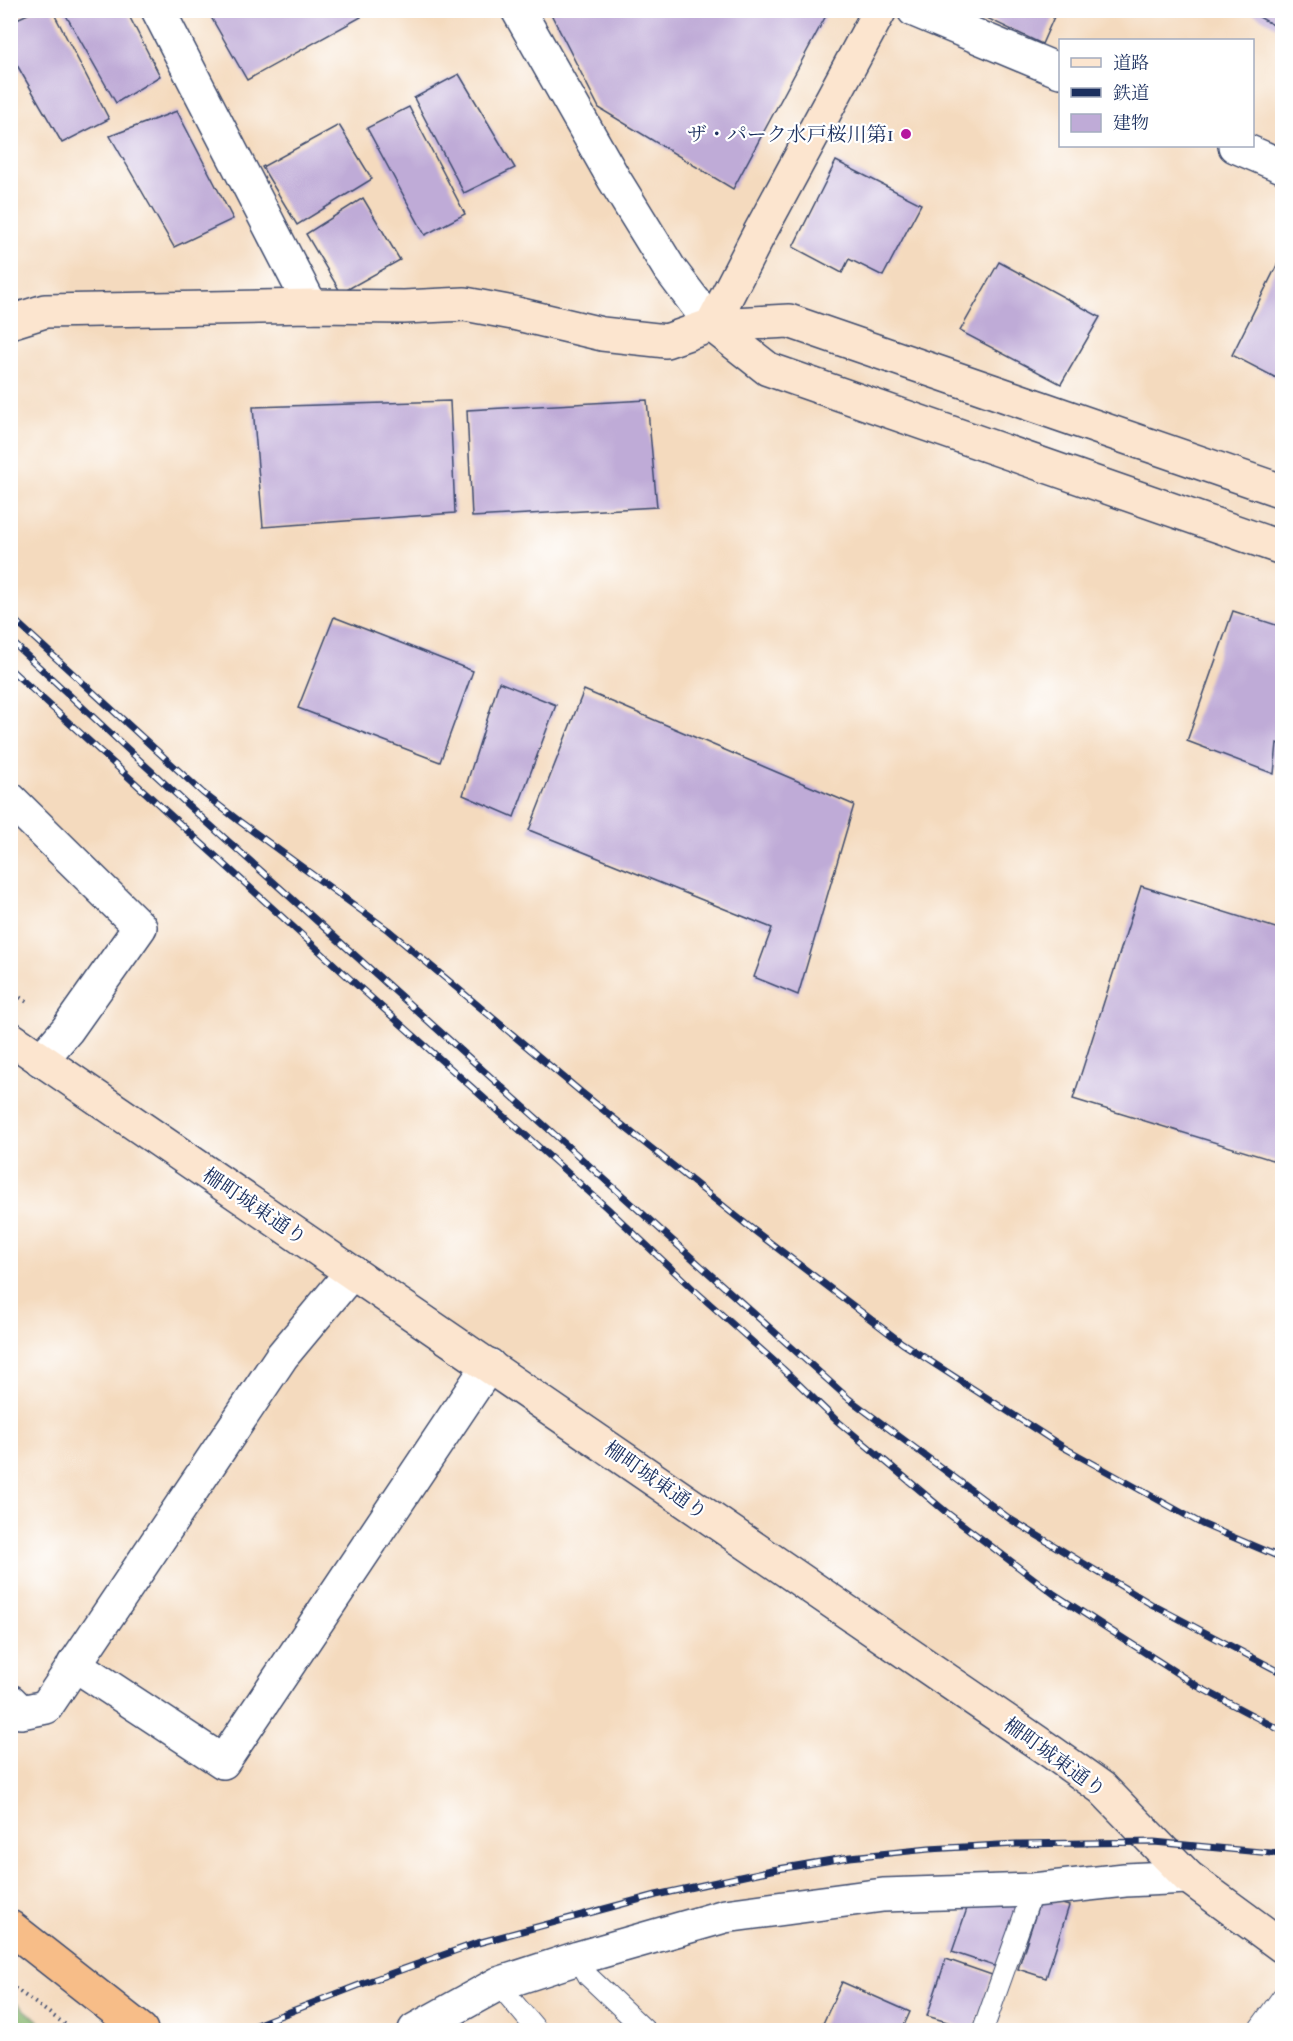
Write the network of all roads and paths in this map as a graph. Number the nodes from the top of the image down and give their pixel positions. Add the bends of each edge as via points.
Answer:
1 (158, 10) edge
2 (518, 10) edge
3 (880, 10) edge
4 (914, 10) edge
5 (1059, 71) edge
6 (1237, 147) edge
7 (1282, 166) edge
8 (311, 306) junction
9 (10, 322) edge
10 (712, 325) junction
11 (1282, 491) edge
12 (1282, 548) edge
13 (10, 799) edge
14 (10, 1038) edge
15 (41, 1060) junction
16 (352, 1272) junction
17 (489, 1365) junction
18 (75, 1664) junction
19 (10, 1701) edge
20 (1188, 1877) junction
21 (1033, 1890) junction
22 (10, 1928) edge
23 (1282, 1946) edge
24 (578, 1958) junction
25 (10, 1984) edge
26 (498, 1984) junction
27 (1282, 1997) edge
28 (73, 2031) edge
29 (141, 2031) edge
30 (415, 2031) edge
31 (537, 2031) edge
32 (645, 2031) edge
33 (983, 2031) edge
34 (1258, 2031) edge

1 - 8 street
2 - 10 street via 669,268
3 - 10 street
4 - 5 street
6 - 7 street
8 - 9 street via 45,311
8 - 10 street via 465,304 602,334 666,341
10 - 11 street via 789,321
10 - 12 street via 768,369
13 - 15 street via 140,927
14 - 15 street, 柵町城東通り
15 - 16 street, 柵町城東通り
16 - 17 street, 柵町城東通り
16 - 18 street via 282,1356
17 - 18 street via 223,1762
17 - 20 street, 柵町城東通り via 1094,1782
18 - 19 street via 46,1707 21,1712
20 - 21 street
20 - 23 street, 柵町城東通り
21 - 24 street via 883,1895 725,1916
21 - 33 lane
22 - 29 highway
24 - 26 street
24 - 32 lane via 588,1976
25 - 28 path
26 - 30 street
26 - 31 lane
27 - 34 lane

